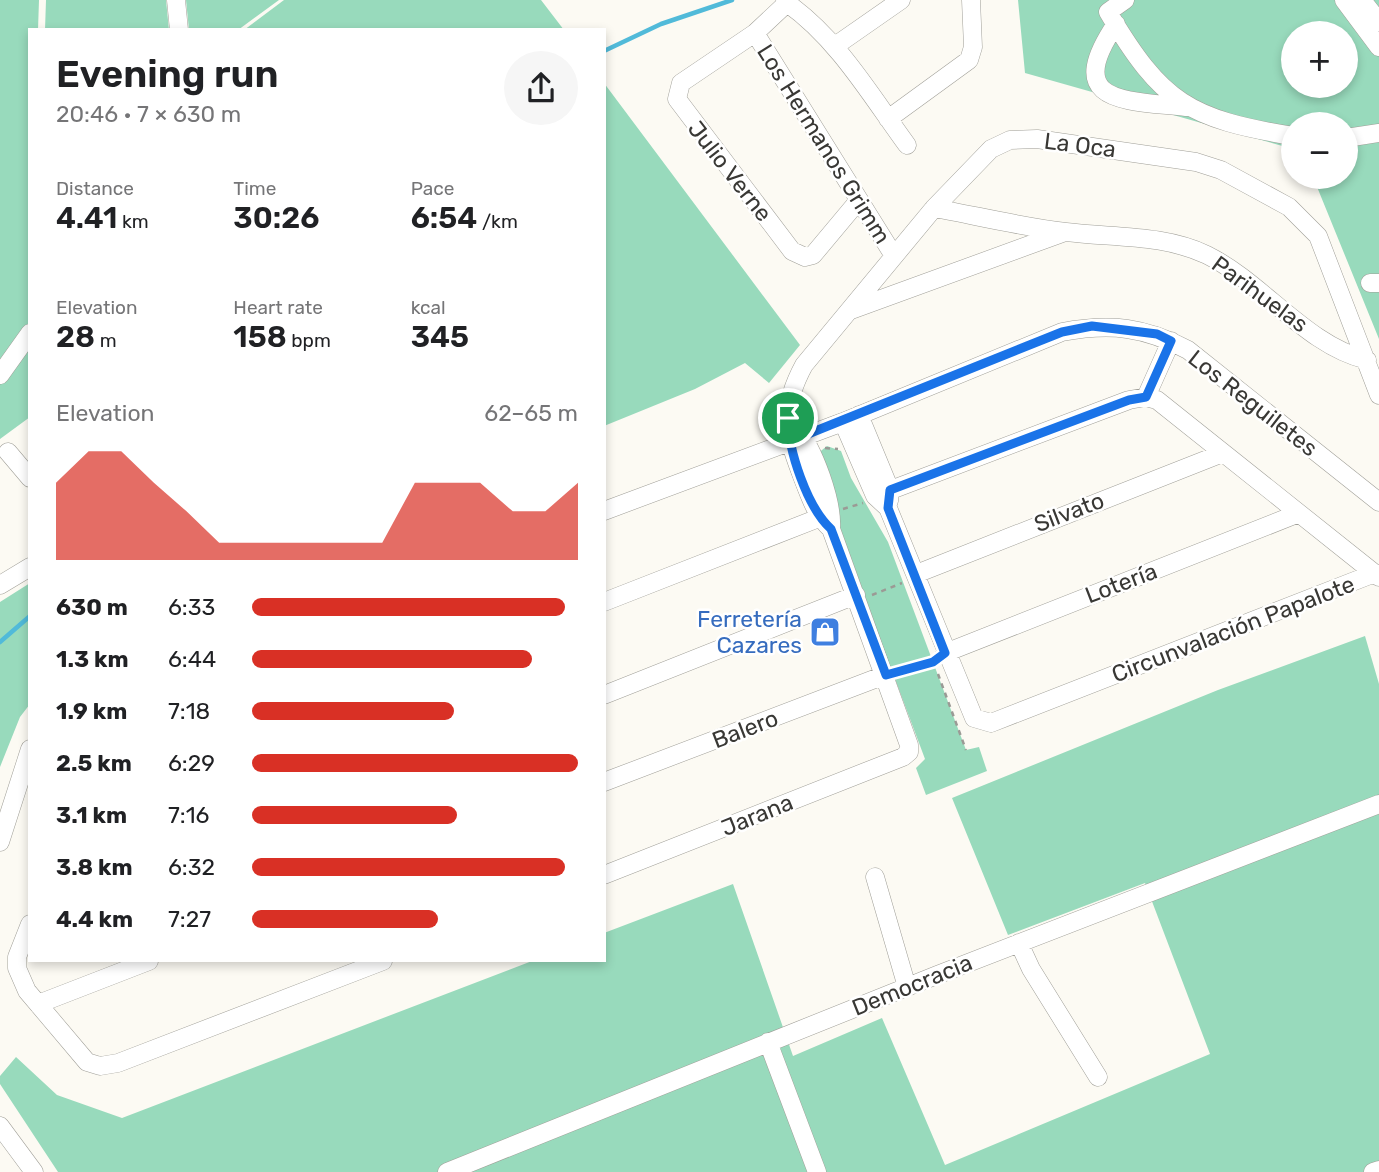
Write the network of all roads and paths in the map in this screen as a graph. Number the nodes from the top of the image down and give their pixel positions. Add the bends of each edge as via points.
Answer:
1 (176, 0) edge
2 (901, 0) edge
3 (971, 0) edge
4 (1125, 0) edge
5 (1344, 0) edge
6 (1362, 0) edge
7 (786, 1) edge
8 (1379, 22) edge
9 (1116, 24) junction
10 (179, 28) edge
11 (754, 33) junction
12 (835, 46) junction
13 (1379, 47) edge
14 (1189, 107) junction
15 (888, 119) junction
16 (1379, 133) edge
17 (1281, 134) edge
18 (1358, 136) edge
19 (906, 145) dead end
20 (859, 200) junction
21 (934, 208) junction
22 (1065, 232) junction
23 (894, 256) junction
24 (850, 310) junction
25 (28, 336) edge
26 (1171, 341) junction
27 (1367, 360) junction
28 (0, 375) edge
29 (1379, 395) edge
30 (1146, 397) junction
31 (851, 419) junction
32 (795, 439) junction
33 (8, 452) dead end
34 (841, 452) dead end
35 (1223, 453) junction
36 (817, 454) dead end
37 (28, 475) edge
38 (884, 498) junction
39 (1379, 502) edge
40 (606, 510) edge
41 (1297, 514) junction
42 (827, 520) junction
43 (28, 568) edge
44 (1377, 575) edge
45 (2, 579) edge
46 (907, 579) junction
47 (856, 596) junction
48 (606, 601) edge
49 (936, 655) junction
50 (938, 674) dead end
51 (886, 675) junction
52 (606, 694) edge
53 (966, 750) dead end
54 (28, 755) edge
55 (606, 781) edge
56 (1379, 804) edge
57 (0, 842) edge
58 (606, 874) edge
59 (874, 877) dead end
60 (28, 928) edge
61 (1019, 943) junction
62 (146, 962) edge
63 (380, 962) edge
64 (8, 967) edge
65 (907, 987) junction
66 (38, 1004) junction
67 (768, 1042) junction
68 (1098, 1077) dead end
69 (0, 1126) edge
70 (1379, 1170) edge
71 (34, 1172) edge
72 (447, 1172) edge
73 (817, 1172) edge
74 (1373, 1172) edge

1 - 10 street
2 - 12 street
3 - 15 street via 973,47 969,60
4 - 9 street via 1108,12
5 - 13 street
6 - 8 street
7 - 11 street
7 - 12 street
9 - 14 street via 1146,71
9 - 14 street via 1099,49 1095,66 1102,91 1118,99
11 - 20 street, Los Hermanos Grimm
11 - 20 street, Julio Verne via 681,83 677,92 682,107 799,255 813,255
12 - 15 street
14 - 17 street via 1225,123
15 - 19 street
16 - 18 street
20 - 23 street, Los Hermanos Grimm
21 - 22 street, Parihuelas
21 - 23 street, La Oca
21 - 27 street, La Oca via 991,149 1010,140 1074,143 1167,156 1221,170 1289,206 1318,236
22 - 24 street, Parihuelas
22 - 27 street, Parihuelas via 1148,239 1208,256 1326,343
23 - 24 street, La Oca
24 - 32 street, La Oca via 804,365 789,401 788,418
25 - 28 street
26 - 30 street
26 - 31 street, Los Reguiletes via 1120,328 1092,326 1062,332
26 - 39 street, Los Reguiletes via 1231,383
27 - 29 street, La Oca
30 - 35 street, Circunvalación Papalote via 1157,400
30 - 38 street
31 - 32 street, Los Reguiletes
31 - 38 street, Circunvalación Papalote
32 - 40 street, Los Reguiletes
32 - 42 street
33 - 37 street
34 - 36 path via 827,446
35 - 41 street, Circunvalación Papalote
35 - 46 street, Silvato
38 - 42 path
38 - 46 street, Circunvalación Papalote
41 - 44 street, Circunvalación Papalote
41 - 49 street, Lotería
42 - 47 street
42 - 48 street
43 - 45 street
44 - 49 street, Circunvalación Papalote via 990,723 974,718
46 - 47 path via 865,597
46 - 49 street, Circunvalación Papalote
47 - 51 street
47 - 52 street
49 - 51 path
50 - 53 path
51 - 55 street, Balero
51 - 58 street, Jarana via 909,745 903,757
54 - 57 street
56 - 61 street, Democracia
59 - 65 street
60 - 64 street
61 - 65 street, Democracia
61 - 68 street
62 - 66 street
63 - 66 street via 100,1066 78,1054
64 - 66 street
65 - 67 street, Democracia
67 - 72 street, Democracia
67 - 73 street
69 - 71 street
70 - 74 street

